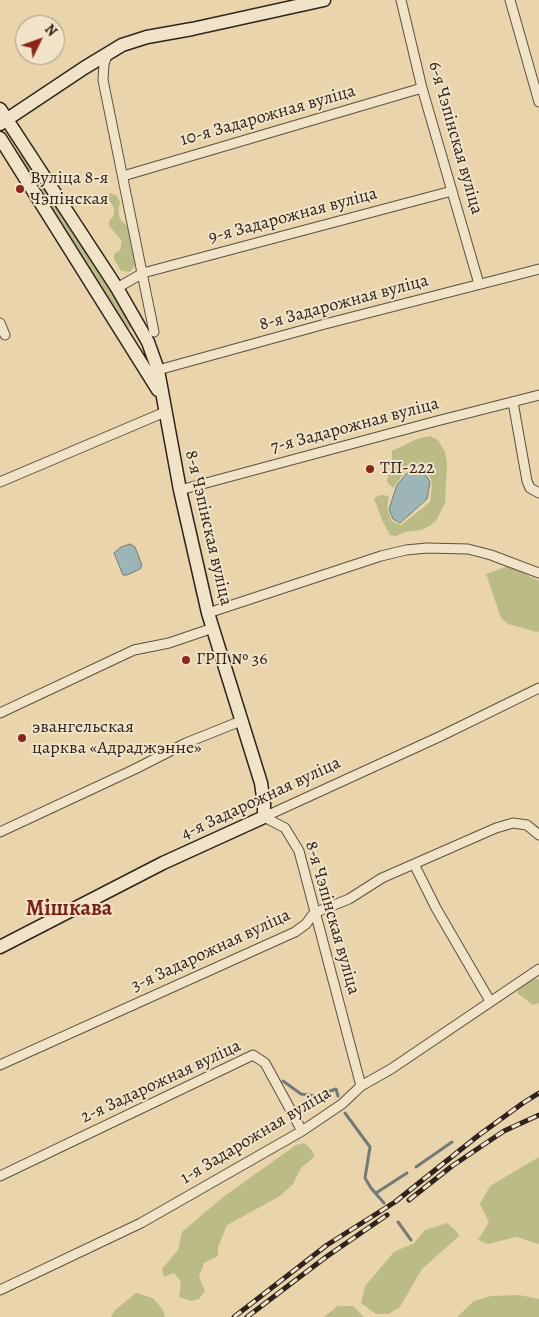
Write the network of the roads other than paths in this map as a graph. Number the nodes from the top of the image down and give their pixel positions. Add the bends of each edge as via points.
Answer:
1 (324, 0) edge
2 (401, 0) edge
3 (510, 0) edge
4 (108, 53) junction
5 (422, 88) junction
6 (539, 102) edge
7 (3, 117) edge
8 (0, 138) edge
9 (123, 176) junction
10 (452, 191) junction
11 (539, 269) edge
12 (143, 273) junction
13 (479, 284) junction
14 (117, 288) junction
15 (0, 323) edge
16 (6, 335) dead end
17 (151, 337) junction
18 (158, 370) junction
19 (539, 395) edge
20 (162, 396) junction
21 (513, 402) junction
22 (165, 412) junction
23 (0, 482) edge
24 (180, 490) junction
25 (539, 493) edge
26 (539, 573) edge
27 (208, 613) junction
28 (213, 628) junction
29 (539, 688) edge
30 (0, 713) edge
31 (241, 721) junction
32 (264, 817) junction
33 (0, 832) edge
34 (539, 835) edge
35 (414, 864) junction
36 (314, 913) junction
37 (0, 947) edge
38 (539, 969) edge
39 (490, 1001) junction
40 (0, 1065) edge
41 (361, 1086) junction
42 (302, 1130) junction
43 (0, 1176) edge
44 (0, 1290) edge

1 - 4 main road via 147,37
2 - 5 street, 6-я Чэпінская вуліца
3 - 6 street
4 - 7 main road
4 - 9 street, 8-я Чэпінская вуліца via 103,80
5 - 9 street, 10-я Задарожная вуліца
5 - 10 street, 6-я Чэпінская вуліца
7 - 14 main road, 8-я Чэпінская вуліца
8 - 20 main road, 8-я Чэпінская вуліца
9 - 12 street, 8-я Чэпінская вуліца
10 - 12 street, 9-я Задарожная вуліца
10 - 13 street, 6-я Чэпінская вуліца
11 - 13 street, 8-я Задарожная вуліца
12 - 14 street, 9-я Задарожная вуліца
12 - 17 street, 8-я Чэпінская вуліца
13 - 18 street, 8-я Задарожная вуліца
14 - 17 main road, 8-я Чэпінская вуліца
15 - 16 street
17 - 18 main road, 8-я Чэпінская вуліца
18 - 20 main road, 8-я Чэпінская вуліца
19 - 21 street, 7-я Задарожная вуліца
20 - 22 main road, 8-я Чэпінская вуліца
21 - 24 street, 7-я Задарожная вуліца
21 - 25 street via 527,481 530,488
22 - 23 street
22 - 24 main road, 8-я Чэпінская вуліца
24 - 27 main road, 8-я Чэпінская вуліца
26 - 27 street via 468,549 406,550 372,558
27 - 28 main road, 8-я Чэпінская вуліца
28 - 30 street via 169,643 134,650
28 - 31 main road, 8-я Чэпінская вуліца
29 - 32 street, 4-я Задарожная вуліца
31 - 32 main road, 8-я Чэпінская вуліца via 261,783
31 - 33 street via 186,743
32 - 36 street, 8-я Чэпінская вуліца via 285,828 298,851
32 - 37 main road, 4-я Задарожная вуліца via 163,863
34 - 35 street, 3-я Задарожная вуліца via 528,825 513,823
35 - 36 street, 3-я Задарожная вуліца via 382,878 350,899
35 - 39 street
36 - 40 street, 3-я Задарожная вуліца via 295,932
36 - 41 street, 8-я Чэпінская вуліца
38 - 39 street, 1-я Задарожная вуліца
39 - 41 street, 1-я Задарожная вуліца
41 - 42 street, 1-я Задарожная вуліца via 342,1104
42 - 43 street, 2-я Задарожная вуліца via 265,1063 253,1055
42 - 44 street, 1-я Задарожная вуліца via 140,1224

